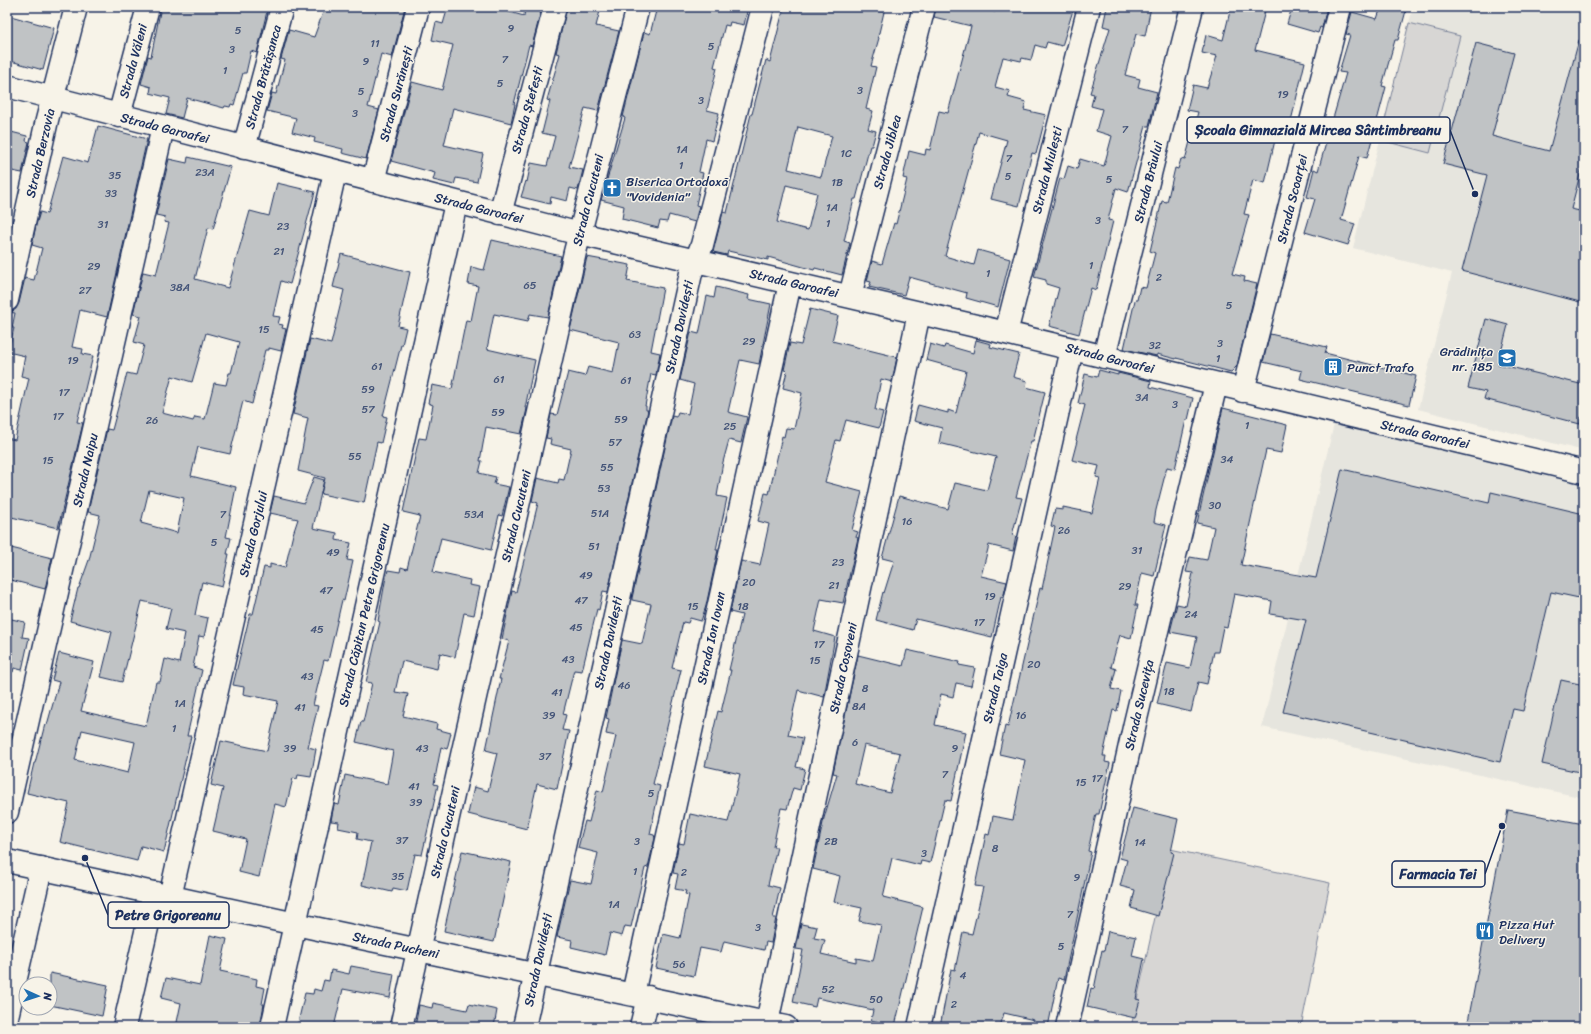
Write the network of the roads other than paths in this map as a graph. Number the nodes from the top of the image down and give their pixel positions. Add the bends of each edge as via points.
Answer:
1 (76, 7) edge
2 (148, 7) edge
3 (282, 7) edge
4 (418, 7) edge
5 (555, 7) edge
6 (638, 7) edge
7 (763, 7) edge
8 (924, 7) edge
9 (1089, 7) edge
10 (1192, 7) edge
11 (1340, 7) edge
12 (7, 86) edge
13 (53, 99) junction
14 (119, 116) junction
15 (162, 127) junction
16 (244, 148) junction
17 (335, 172) junction
18 (372, 181) junction
19 (456, 203) junction
20 (500, 214) junction
21 (580, 234) junction
22 (696, 260) junction
23 (790, 282) junction
24 (850, 296) junction
25 (7, 300) edge
26 (919, 313) junction
27 (1006, 333) junction
28 (1072, 349) junction
29 (1104, 356) junction
30 (1216, 384) junction
31 (1243, 391) junction
32 (1584, 472) edge
33 (7, 812) edge
34 (7, 861) edge
35 (41, 868) junction
36 (162, 895) junction
37 (295, 924) junction
38 (419, 950) junction
39 (535, 974) junction
40 (640, 996) junction
41 (7, 1017) edge
42 (773, 1026) edge
43 (124, 1027) edge
44 (272, 1027) edge
45 (401, 1027) edge
46 (524, 1027) edge
47 (641, 1027) edge
48 (919, 1027) edge
49 (1067, 1027) edge

1 - 13 street, Strada Berzovia
2 - 14 street, Strada Văleni
3 - 16 street, Strada Brătășanca
4 - 18 street, Strada Surănești
5 - 20 street, Strada Ștefești
6 - 21 street, Strada Cucuteni
7 - 22 street, Strada Davidești
8 - 24 street, Strada Jiblea
9 - 27 street, Strada Miulești
10 - 29 street, Strada Brâului
11 - 31 street, Strada Scoarței
12 - 13 street, Strada Garoafei
13 - 14 street, Strada Garoafei
13 - 25 street, Strada Berzovia
14 - 15 street, Strada Garoafei
15 - 16 street, Strada Garoafei
15 - 33 street, Strada Naipu
16 - 17 street, Strada Garoafei
17 - 18 street, Strada Garoafei
17 - 36 street, Strada Gorjului
18 - 19 street, Strada Garoafei
19 - 20 street, Strada Garoafei
19 - 37 street, Strada Căpitan Petre Grigoreanu
20 - 21 street, Strada Garoafei
21 - 22 street, Strada Garoafei
21 - 38 street, Strada Cucuteni
22 - 23 street, Strada Garoafei
22 - 39 street, Strada Davidești via 689,280
23 - 24 street, Strada Garoafei
23 - 40 street, Strada Ion Iovan
24 - 26 street, Strada Garoafei
26 - 27 street, Strada Garoafei
26 - 42 street, Strada Coșoveni
27 - 28 street, Strada Garoafei
28 - 29 street, Strada Garoafei
28 - 48 street, Strada Taiga
29 - 30 street, Strada Garoafei
30 - 31 street, Strada Garoafei
30 - 49 street, Strada Sucevița via 1135,722
31 - 32 street, Strada Garoafei
34 - 35 street, Strada Pucheni
35 - 36 street, Strada Pucheni
35 - 41 street
36 - 37 street, Strada Pucheni
36 - 43 street, Strada Gorjului
37 - 38 street, Strada Pucheni
37 - 44 street, Strada Căpitan Petre Grigoreanu
38 - 39 street, Strada Pucheni
38 - 45 street, Strada Cucuteni
39 - 40 street, Strada Pucheni
39 - 46 street, Strada Davidești
40 - 42 street, Strada Pucheni
40 - 47 street, Strada Ion Iovan

